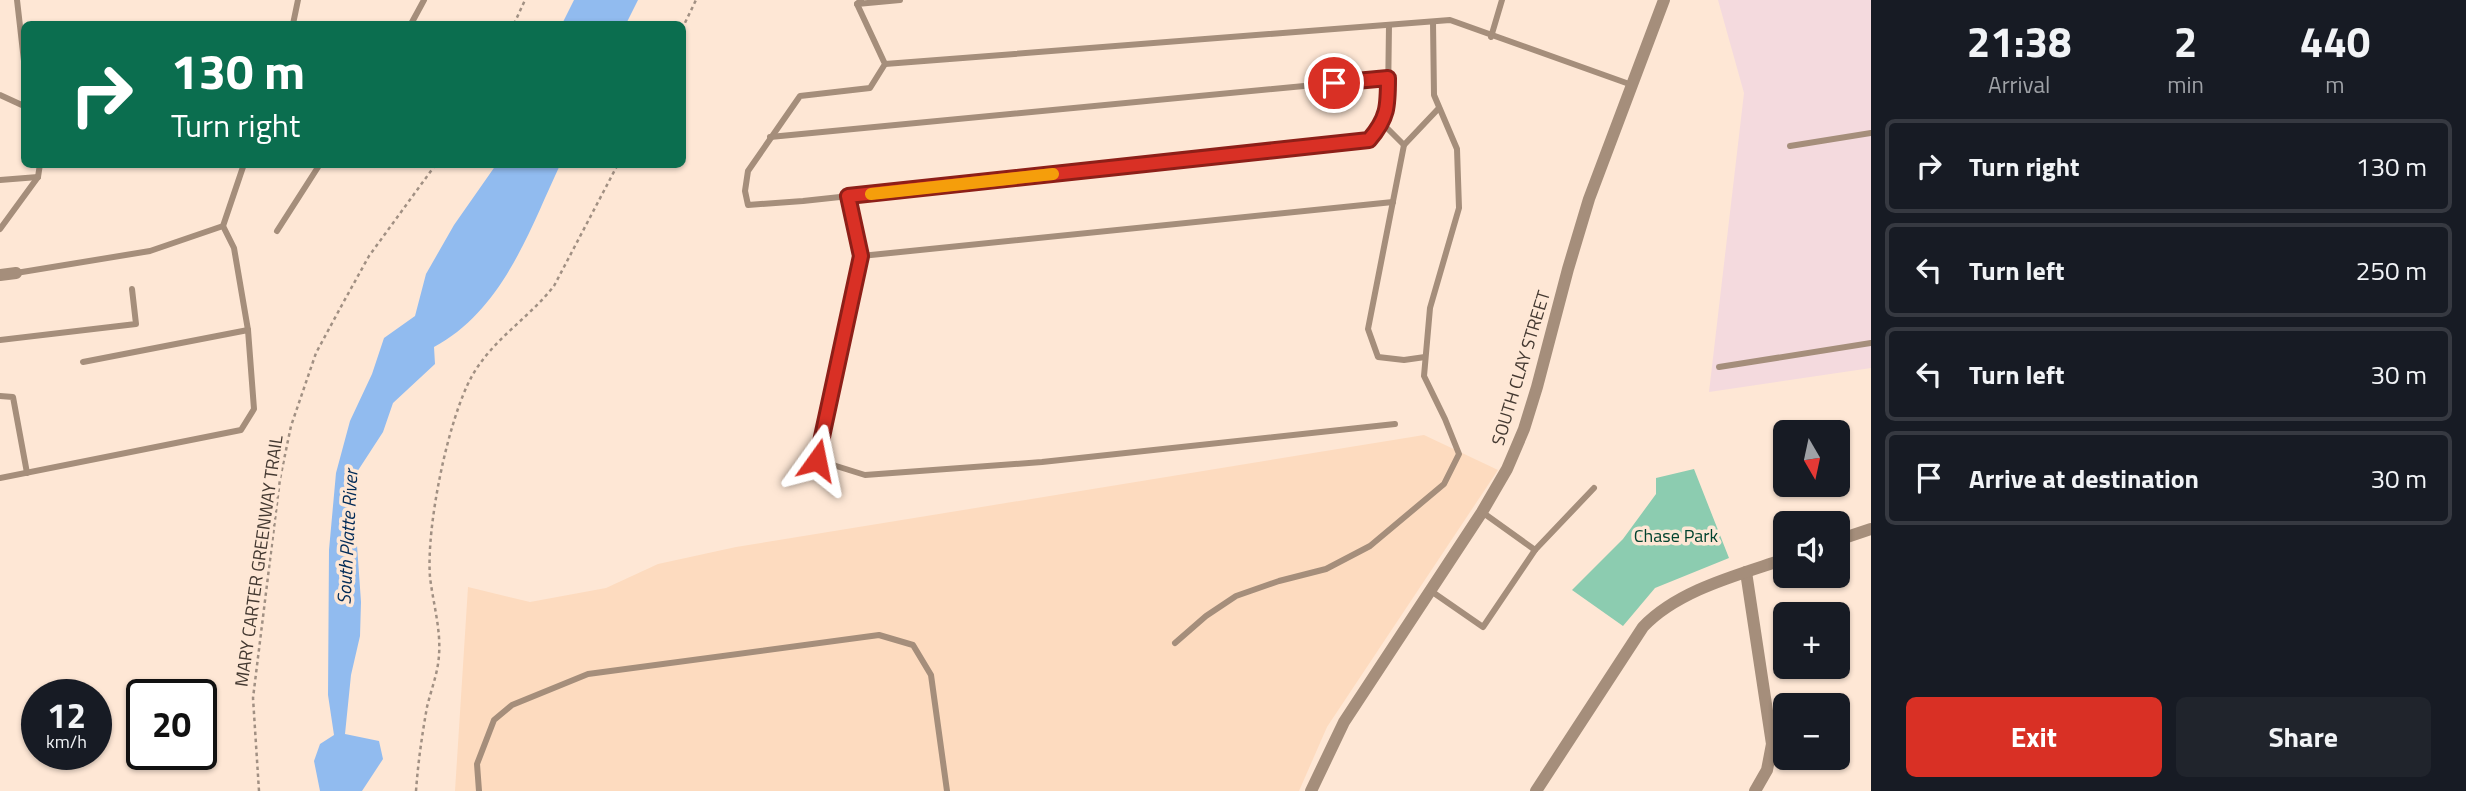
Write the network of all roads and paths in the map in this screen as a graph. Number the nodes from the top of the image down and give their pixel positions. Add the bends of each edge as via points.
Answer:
1 (18, 0) edge
2 (298, 0) edge
3 (424, 0) edge
4 (525, 0) edge
5 (696, 0) edge
6 (900, 0) edge
7 (1502, 0) edge
8 (1664, 0) edge
9 (859, 2) edge
10 (294, 21) edge
11 (413, 21) edge
12 (515, 21) edge
13 (686, 21) edge
14 (1433, 22) junction
15 (1389, 25) junction
16 (21, 30) edge
17 (1491, 37) junction
18 (884, 64) junction
19 (1388, 78) junction
20 (1632, 85) junction
21 (0, 95) edge
22 (21, 105) edge
23 (1439, 108) junction
24 (1383, 124) junction
25 (1871, 133) edge
26 (771, 136) junction
27 (1404, 145) junction
28 (1790, 146) dead end
29 (39, 168) edge
30 (243, 168) edge
31 (317, 168) edge
32 (433, 168) edge
33 (616, 168) edge
34 (38, 177) junction
35 (0, 180) edge
36 (848, 196) junction
37 (1393, 202) junction
38 (223, 226) junction
39 (0, 229) edge
40 (277, 231) dead end
41 (861, 256) junction
42 (16, 273) joint
43 (0, 275) edge
44 (132, 289) dead end
45 (248, 330) junction
46 (0, 340) edge
47 (1871, 343) edge
48 (1426, 357) junction
49 (83, 362) dead end
50 (1719, 366) dead end
51 (0, 396) edge
52 (1395, 424) dead end
53 (27, 473) junction
54 (0, 478) edge
55 (1594, 488) dead end
56 (1482, 512) junction
57 (1871, 529) edge
58 (1850, 536) edge
59 (1535, 550) junction
60 (1773, 563) edge
61 (1746, 572) junction
62 (1431, 591) junction
63 (1175, 643) dead end
64 (259, 791) edge
65 (416, 791) edge
66 (479, 791) edge
67 (947, 791) edge
68 (1311, 791) edge
69 (1536, 791) edge
70 (1755, 791) edge

1 - 16 lane
2 - 10 lane
3 - 11 lane
4 - 12 path
5 - 13 path
6 - 9 lane
7 - 17 lane
8 - 20 street, SOUTH CLAY STREET
9 - 18 lane
14 - 15 lane
14 - 17 lane via 1450,20
14 - 23 lane via 1434,95
15 - 18 lane
15 - 19 lane
17 - 20 lane
18 - 26 lane via 870,88 800,96
19 - 24 lane
19 - 26 lane
20 - 56 street, SOUTH CLAY STREET via 1577,237 1524,429
21 - 22 lane
23 - 27 lane
23 - 48 lane via 1457,149 1459,208 1430,307
24 - 27 lane
24 - 36 lane via 1369,140
25 - 28 lane
26 - 36 lane via 748,171 748,205
27 - 37 lane
29 - 34 lane
30 - 38 lane
31 - 40 lane
32 - 64 path, MARY CARTER GREENWAY TRAIL via 369,257 343,303 316,353 291,426 280,479 253,698
33 - 65 path via 554,286 484,358 454,419 431,545 430,577 440,654 423,727
34 - 35 lane
34 - 39 lane
36 - 41 lane
37 - 41 lane
37 - 48 lane via 1368,329 1378,357
38 - 42 lane via 150,251
38 - 45 lane via 233,248
41 - 52 lane via 817,460 865,475 1042,462
42 - 43 street
44 - 46 lane via 136,324
45 - 49 lane
45 - 53 lane via 254,409 242,430
47 - 50 lane
48 - 63 lane via 1424,376 1458,454 1444,484 1370,546 1326,569 1236,596
51 - 53 lane via 13,397
53 - 54 lane
55 - 59 lane
56 - 59 lane
56 - 62 street, SOUTH CLAY STREET
57 - 58 street
59 - 62 lane via 1483,627
60 - 61 street
61 - 69 street via 1685,596 1653,615
61 - 70 street via 1772,744 1767,769
62 - 68 street, SOUTH CLAY STREET via 1344,722
66 - 67 lane via 477,764 494,720 512,705 588,674 879,635 912,645 931,675

